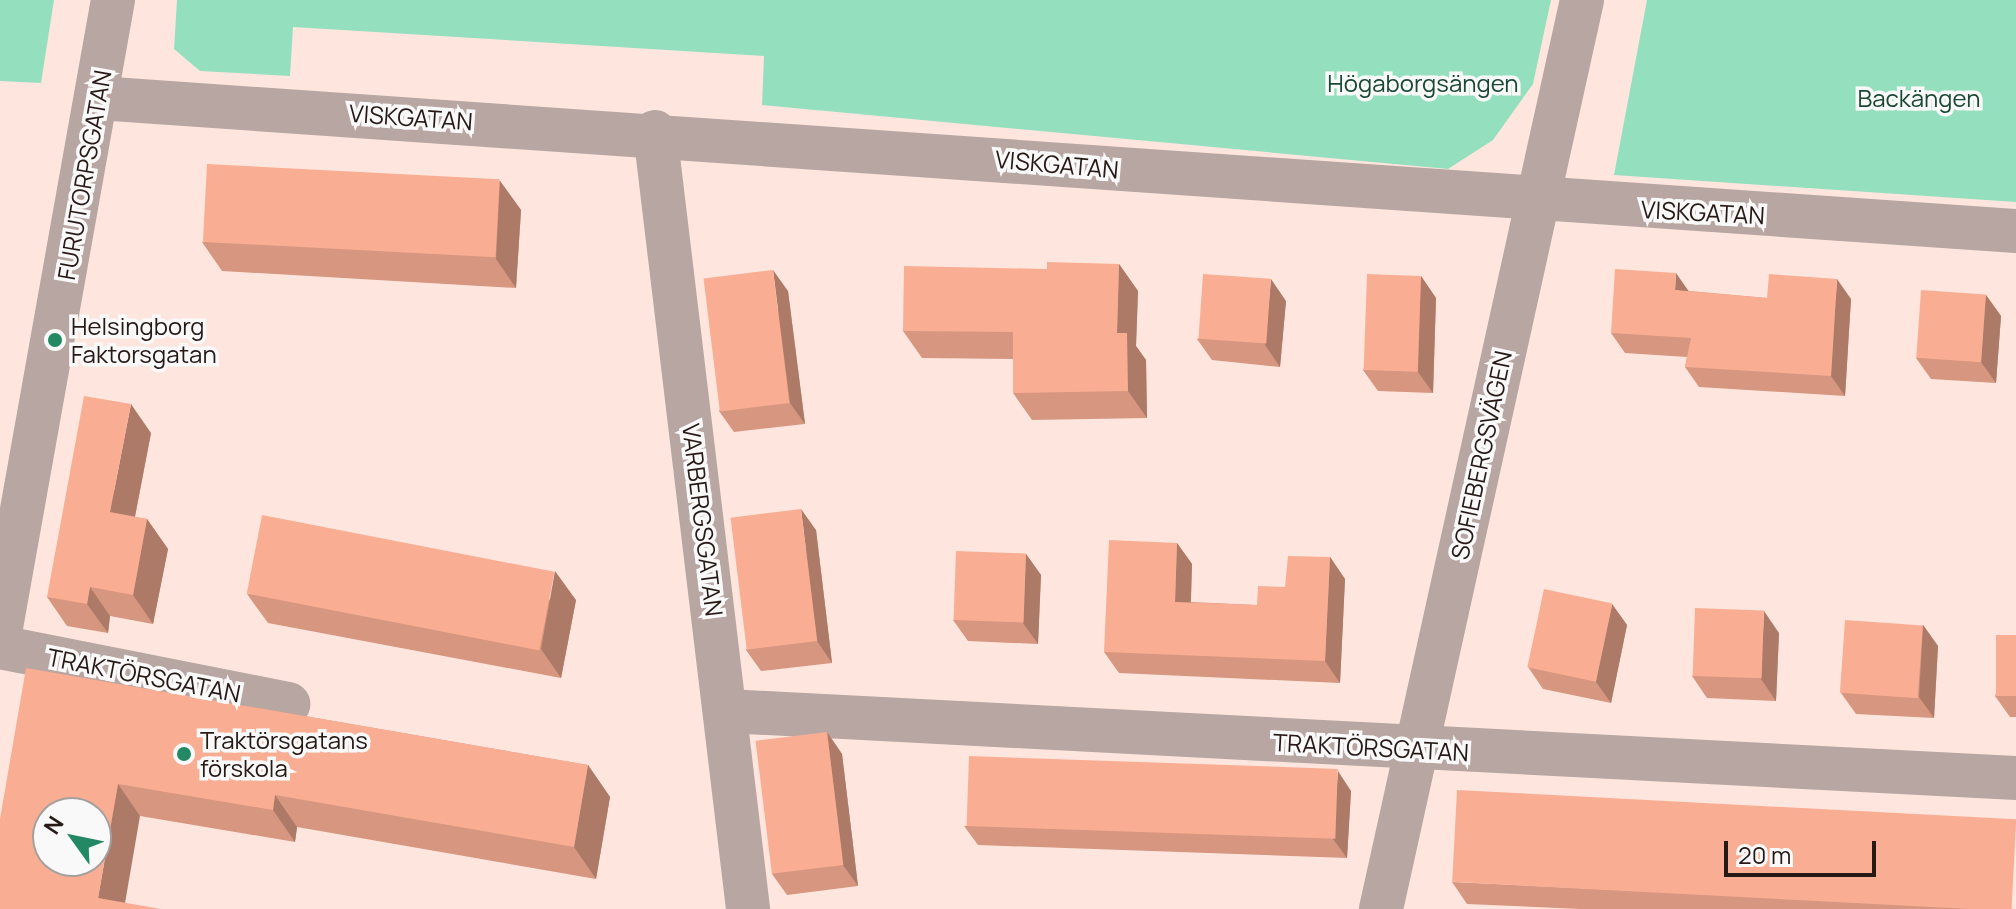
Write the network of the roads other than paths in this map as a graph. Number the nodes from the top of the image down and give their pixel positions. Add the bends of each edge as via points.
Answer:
1 (113, 0) edge
2 (1582, 0) edge
3 (98, 98) junction
4 (655, 132) junction
5 (1537, 202) junction
6 (2016, 231) edge
7 (0, 633) edge
8 (0, 647) edge
9 (288, 704) dead end
10 (727, 711) junction
11 (1417, 749) junction
12 (2016, 778) edge
13 (748, 909) edge
14 (1381, 909) edge

1 - 3 street, FURUTORPSGATAN
2 - 5 street, SOFIEBERGSVÄGEN
3 - 4 street, VISKGATAN
3 - 7 street, FURUTORPSGATAN
4 - 5 street, VISKGATAN
4 - 10 street, VARBERGSGATAN
5 - 6 street, VISKGATAN
5 - 11 street, SOFIEBERGSVÄGEN
8 - 9 street, TRAKTÖRSGATAN
10 - 11 street, TRAKTÖRSGATAN
10 - 13 street, VARBERGSGATAN
11 - 12 street, TRAKTÖRSGATAN
11 - 14 street, SOFIEBERGSVÄGEN

